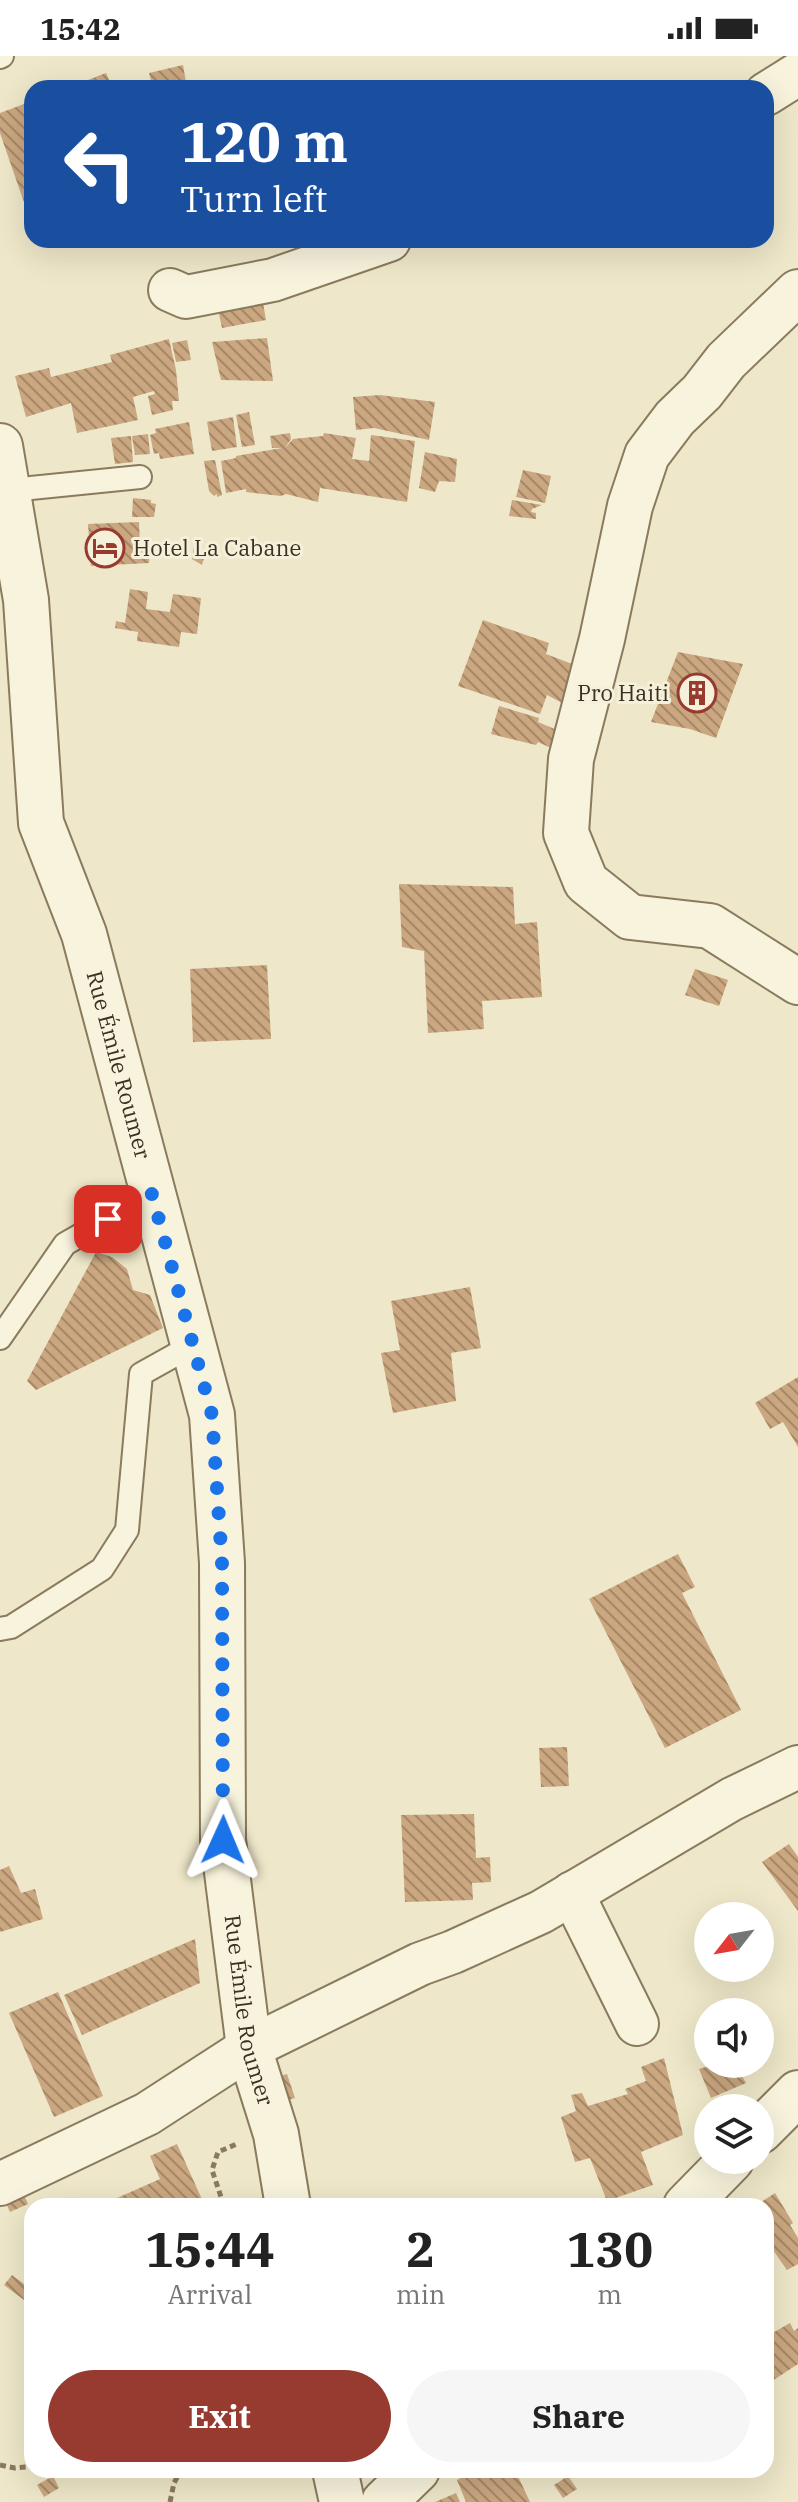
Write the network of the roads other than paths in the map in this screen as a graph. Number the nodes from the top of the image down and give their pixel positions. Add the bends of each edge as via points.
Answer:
1 (798, 74) edge
2 (774, 89) edge
3 (366, 248) edge
4 (170, 290) dead end
5 (798, 292) edge
6 (3, 475) edge
7 (140, 477) dead end
8 (798, 982) edge
9 (152, 1194) junction
10 (0, 1338) edge
11 (193, 1345) junction
12 (0, 1629) edge
13 (798, 1767) edge
14 (572, 1893) junction
15 (637, 2024) dead end
16 (249, 2048) junction
17 (798, 2093) edge
18 (774, 2117) edge
19 (717, 2174) edge
20 (0, 2184) edge
21 (287, 2198) edge
22 (694, 2198) edge
23 (337, 2478) edge
24 (409, 2478) edge
25 (342, 2502) edge
26 (384, 2502) edge

1 - 2 street
3 - 4 street via 273,280 186,297
5 - 8 street via 726,361 647,455 630,506 571,759 566,833 586,882 630,917 710,926
6 - 7 lane via 102,482
6 - 9 street, Rue Émile Roumer via 26,600 41,823 84,934
9 - 10 lane via 65,1244
9 - 11 street, Rue Émile Roumer
11 - 12 lane via 141,1374 127,1530 102,1569
11 - 16 street, Rue Émile Roumer via 212,1415 222,1563 223,1840
13 - 14 street via 732,1799
14 - 15 street
14 - 16 street
16 - 20 street via 147,2114
16 - 21 street, Rue Émile Roumer via 276,2134
17 - 18 street
19 - 22 street
23 - 25 street
24 - 26 street

